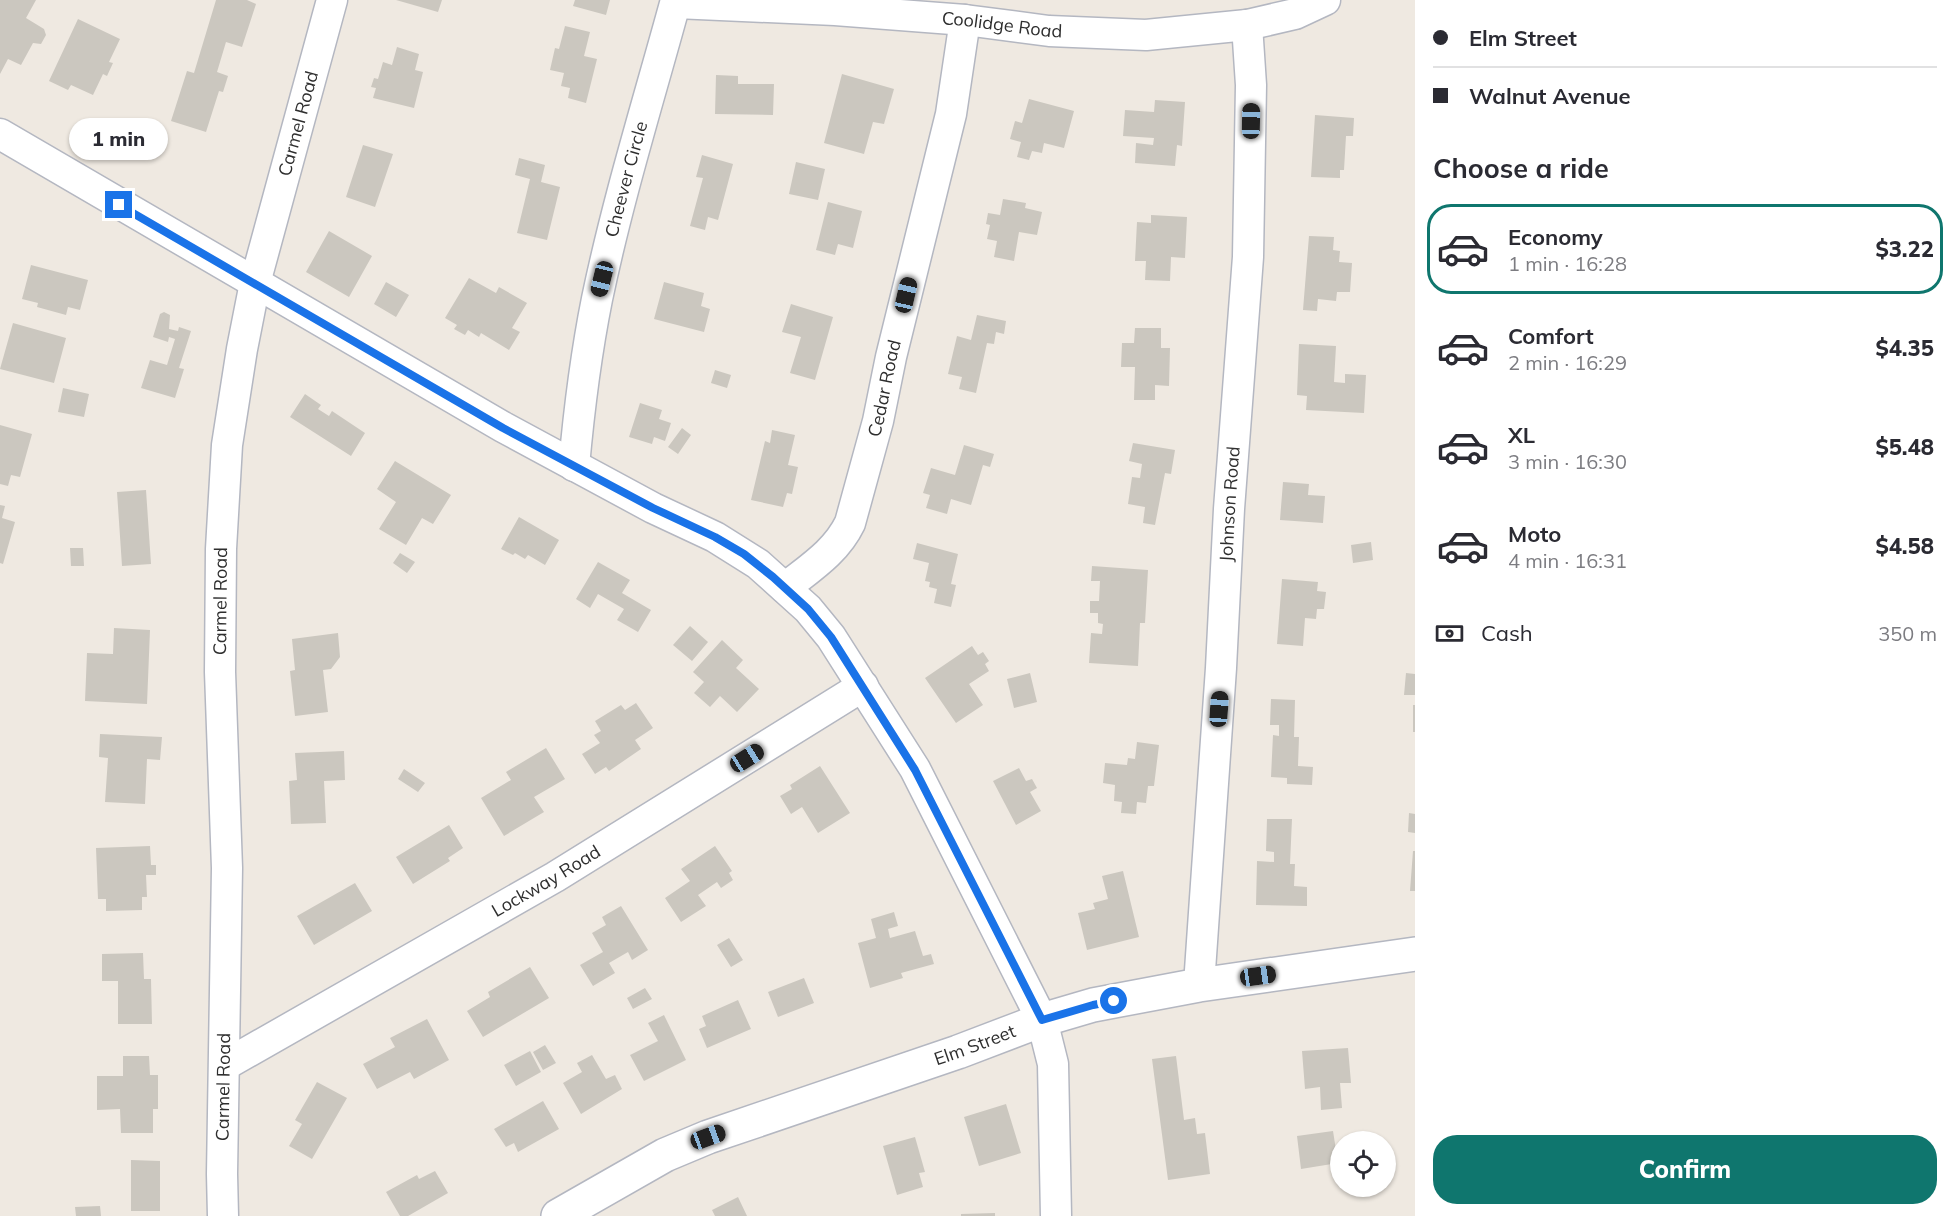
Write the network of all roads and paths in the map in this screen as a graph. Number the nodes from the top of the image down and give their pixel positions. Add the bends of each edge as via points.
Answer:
1 (332, 0) edge
2 (1325, 0) edge
3 (676, 2) edge
4 (965, 20) junction
5 (1247, 25) junction
6 (3, 146) edge
7 (255, 283) junction
8 (574, 466) junction
9 (785, 588) junction
10 (862, 686) junction
11 (1415, 954) edge
12 (1199, 984) junction
13 (1042, 1020) junction
14 (225, 1065) junction
15 (223, 1216) edge
16 (558, 1216) edge
17 (1056, 1216) edge

1 - 7 street, Carmel Road
2 - 5 street, Coolidge Road via 1295,14
3 - 4 street, Coolidge Road
3 - 8 street, Cheever Circle via 597,300
4 - 5 street, Coolidge Road via 1049,31 1146,35
4 - 9 street, Cedar Road via 951,114 850,523 833,551
5 - 12 street, Johnson Road via 1251,85 1248,257
6 - 7 street
7 - 8 street
7 - 14 street, Carmel Road via 227,445 221,549 220,672 227,868
8 - 9 street via 744,554
9 - 10 street via 831,637
10 - 13 street via 915,770
10 - 14 street, Lockway Road via 555,877
11 - 12 main road, Elm Street
12 - 13 main road, Elm Street via 1093,1005
13 - 16 main road, Elm Street via 708,1137 665,1155
13 - 17 street via 1053,1064
14 - 15 street, Carmel Road

